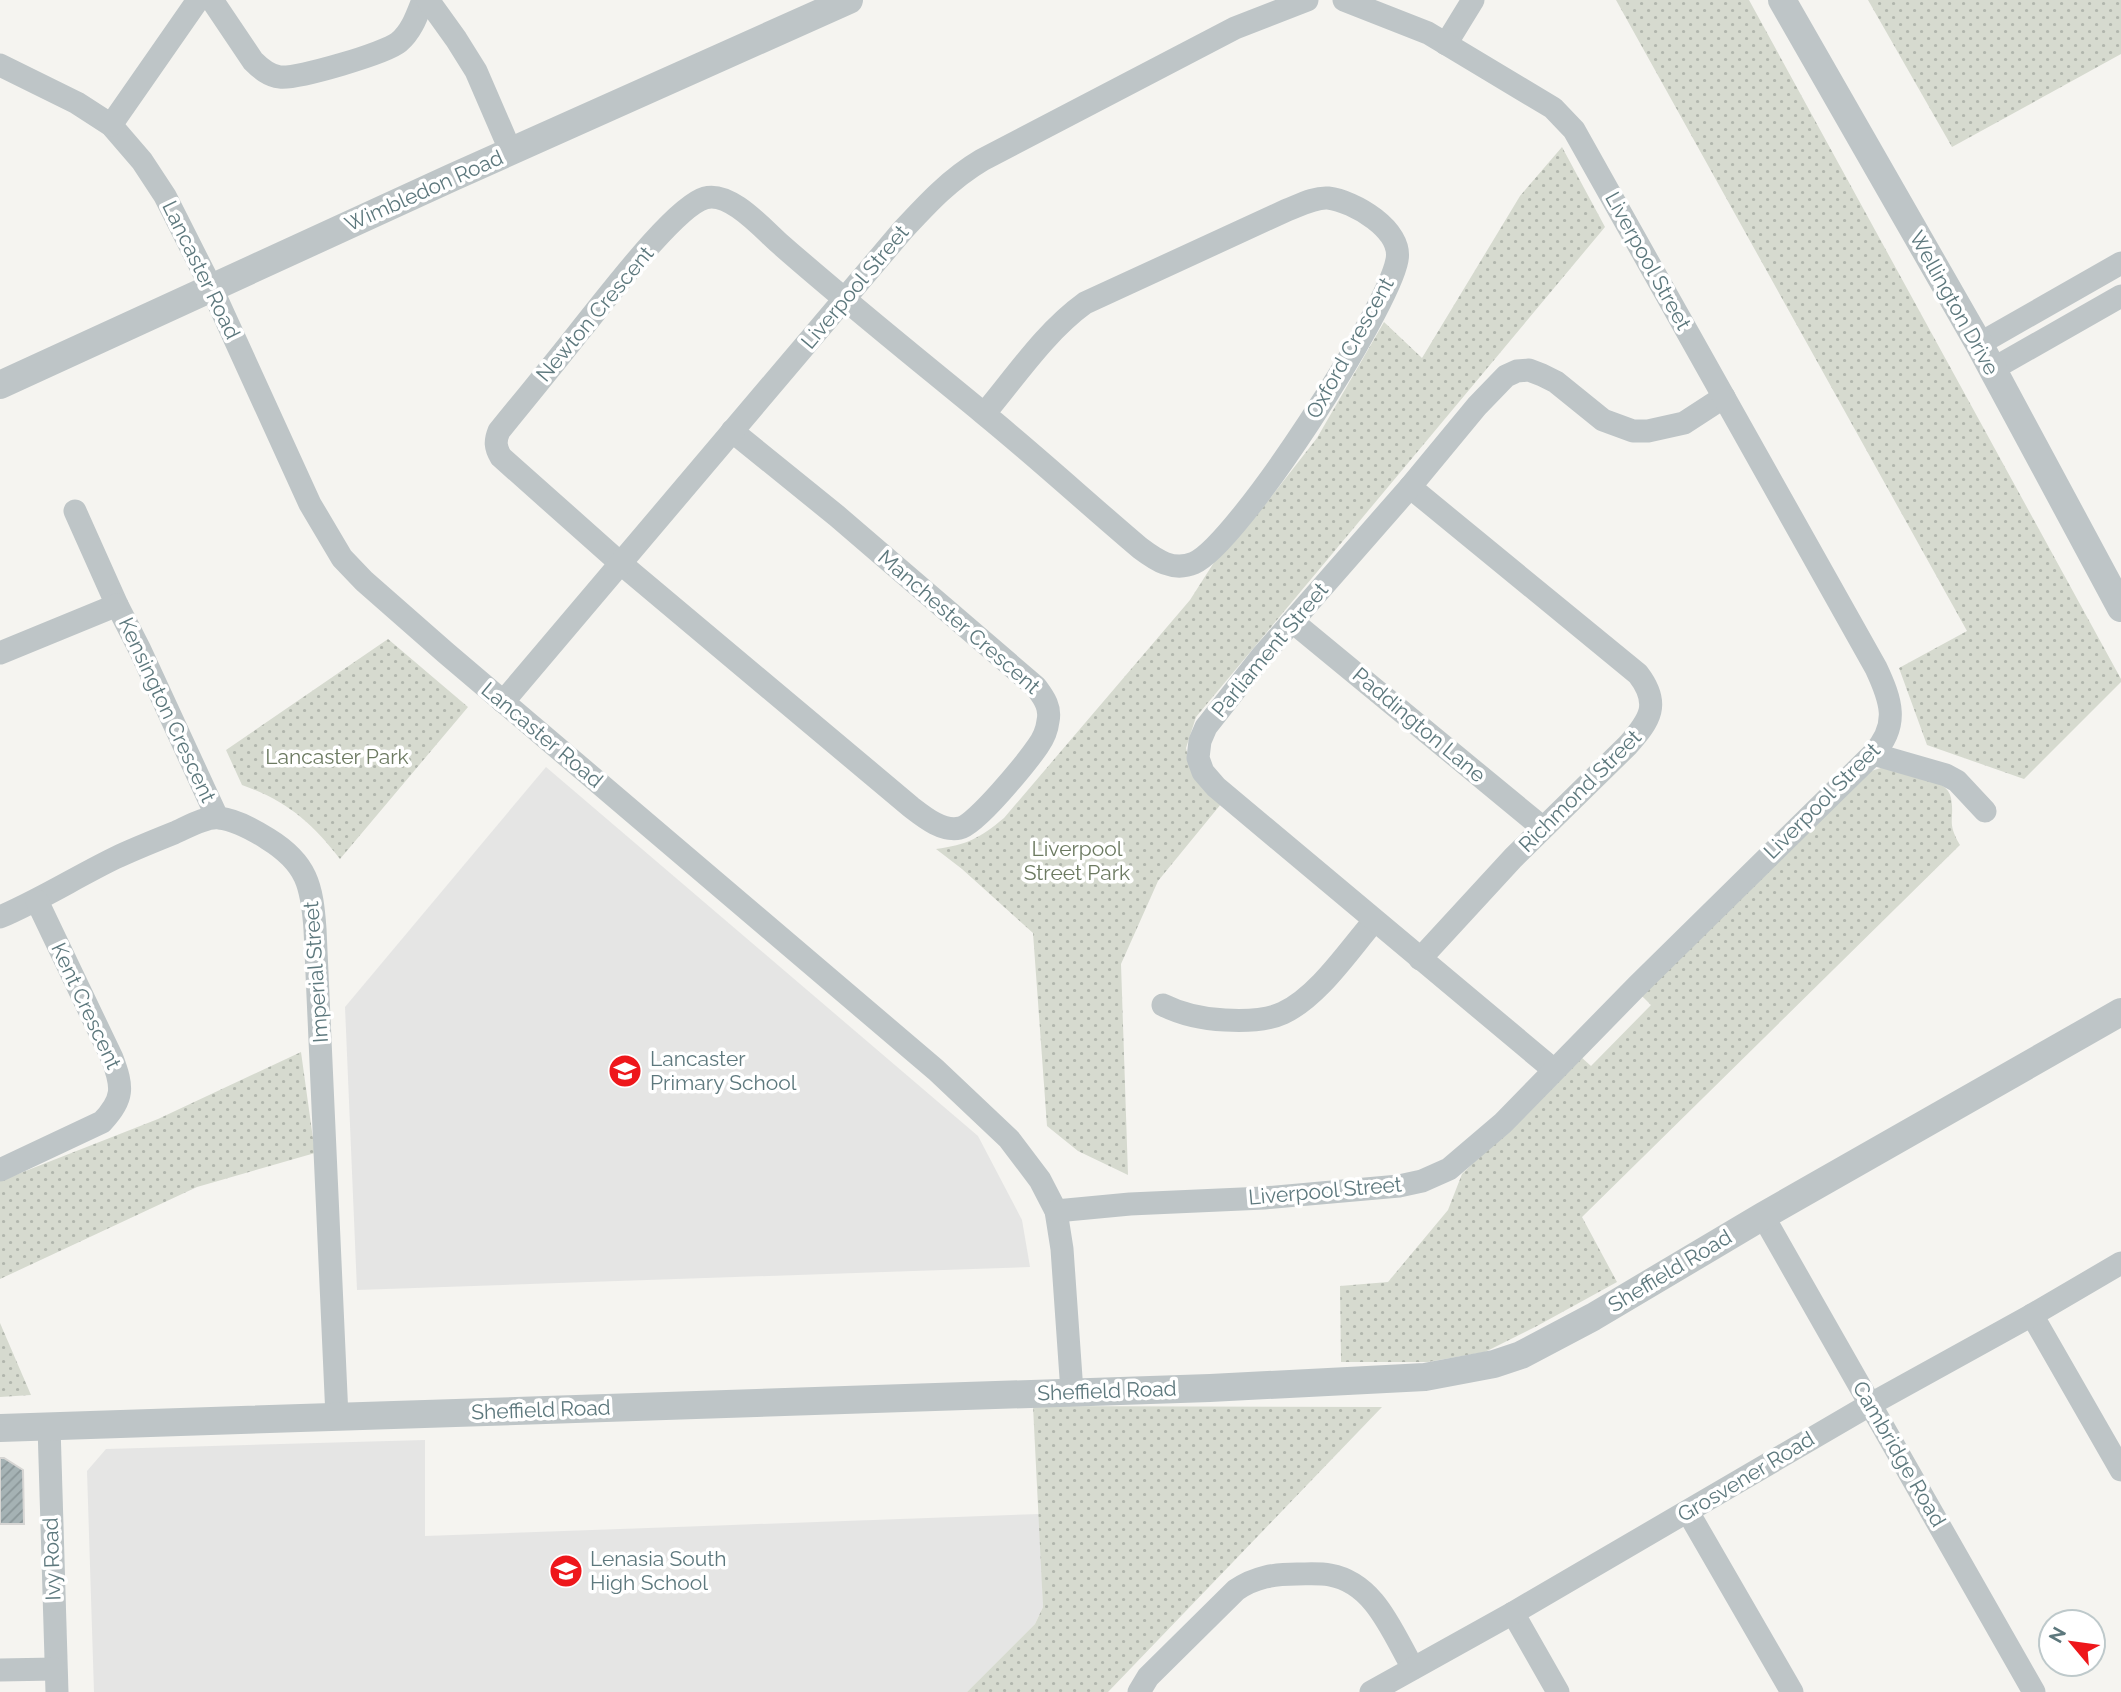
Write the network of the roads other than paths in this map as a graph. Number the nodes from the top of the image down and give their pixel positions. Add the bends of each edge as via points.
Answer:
1 (198, 0) edge
2 (212, 0) edge
3 (425, 0) edge
4 (849, 0) edge
5 (1307, 0) edge
6 (1344, 0) edge
7 (1473, 0) edge
8 (1782, 0) edge
9 (1446, 44) junction
10 (0, 65) edge
11 (111, 125) junction
12 (511, 152) junction
13 (2121, 262) edge
14 (212, 289) junction
15 (2121, 296) edge
16 (845, 300) junction
17 (1979, 344) junction
18 (1991, 370) junction
19 (0, 385) edge
20 (1724, 397) junction
21 (984, 414) junction
22 (733, 431) junction
23 (1410, 487) junction
24 (75, 511) dead end
25 (619, 562) junction
26 (117, 605) junction
27 (2121, 608) edge
28 (1293, 622) junction
29 (0, 653) edge
30 (503, 702) junction
31 (1873, 754) junction
32 (1985, 811) dead end
33 (217, 817) junction
34 (1543, 828) junction
35 (37, 901) junction
36 (0, 917) edge
37 (1374, 921) junction
38 (1420, 960) junction
39 (1163, 1005) dead end
40 (2121, 1012) edge
41 (1554, 1070) junction
42 (0, 1170) edge
43 (1056, 1211) junction
44 (1763, 1216) junction
45 (2121, 1263) edge
46 (2032, 1315) junction
47 (1072, 1392) junction
48 (1871, 1404) junction
49 (337, 1417) junction
50 (49, 1426) junction
51 (0, 1428) edge
52 (2121, 1470) edge
53 (1688, 1512) junction
54 (1513, 1613) junction
55 (1413, 1668) junction
56 (55, 1669) junction
57 (0, 1670) edge
58 (57, 1692) edge
59 (1139, 1692) edge
60 (1371, 1692) edge
61 (1558, 1692) edge
62 (1792, 1692) edge
63 (2034, 1692) edge

1 - 11 street
2 - 3 street via 253,61 281,77 385,51 406,36
3 - 12 street via 475,71
4 - 12 street, Wimbledon Road
5 - 16 street, Liverpool Street via 1235,28 959,174 902,231
6 - 9 street, Liverpool Street
7 - 9 street
8 - 17 street, Wellington Drive
9 - 20 street, Liverpool Street via 1553,108 1574,130
10 - 11 street, Lancaster Road
11 - 14 street, Lancaster Road via 165,196
12 - 14 street, Wimbledon Road
13 - 17 street
14 - 19 street, Wimbledon Road
14 - 30 street, Lancaster Road via 310,504 342,558
15 - 18 street
16 - 21 street, Oxford Crescent
16 - 22 street, Liverpool Street
16 - 25 street, Newton Crescent via 733,204 712,196 675,219 634,266 495,440 501,457
17 - 18 street, Wellington Drive
18 - 27 street, Wellington Drive
20 - 23 street, Parliament Street via 1684,423 1633,431 1603,420 1542,375 1517,371 1495,386
20 - 31 street, Liverpool Street via 1882,681 1892,712 1881,745
21 - 21 street, Oxford Crescent via 1069,314 1243,229 1301,204 1328,198 1373,218 1394,237 1397,261 1387,288 1316,411 1242,517 1216,547 1191,565 1177,567 1147,553
22 - 25 street, Liverpool Street
22 - 25 street, Manchester Crescent via 1044,698 1048,722 1039,746 984,811 960,828 925,818
23 - 28 street, Parliament Street
23 - 34 street, Richmond Street via 1638,674 1648,689 1651,710 1644,727
24 - 26 street
25 - 30 street, Liverpool Street
26 - 29 street, Kensington Crescent
26 - 33 street, Kensington Crescent
28 - 34 street, Paddington Lane
28 - 37 street, Parliament Street via 1206,727 1198,758 1216,787
30 - 43 street, Lancaster Road via 974,1104 1027,1161
31 - 32 street via 1946,775
31 - 41 street, Liverpool Street
33 - 35 street via 113,859
33 - 49 street, Imperial Street via 255,830 289,854 308,880 313,899
34 - 38 street, Richmond Street
35 - 36 street
35 - 42 street, Kent Crescent via 112,1058 120,1094 102,1122
37 - 38 street, Parliament Street
37 - 39 street via 1318,986 1283,1013 1233,1021 1201,1018
38 - 41 street, Parliament Street
40 - 44 street, Sheffield Road
41 - 43 street, Liverpool Street via 1477,1147 1449,1169 1422,1181 1264,1198
43 - 47 street, Lancaster Road
44 - 47 street, Sheffield Road via 1593,1317 1494,1364 1425,1377
44 - 48 street, Cambridge Road
45 - 46 street, Grosvener Road
46 - 48 street, Grosvener Road
46 - 52 street
47 - 49 street, Sheffield Road
48 - 53 street, Grosvener Road
48 - 63 street, Cambridge Road
49 - 50 street, Sheffield Road
50 - 51 street, Sheffield Road
50 - 56 street, Ivy Road
53 - 54 street, Grosvener Road
53 - 62 street
54 - 55 street, Grosvener Road
54 - 61 street
55 - 59 street via 1372,1598 1361,1588 1327,1574 1278,1574 1236,1590 1148,1677
55 - 60 street, Grosvener Road
56 - 57 street
56 - 58 street, Ivy Road

